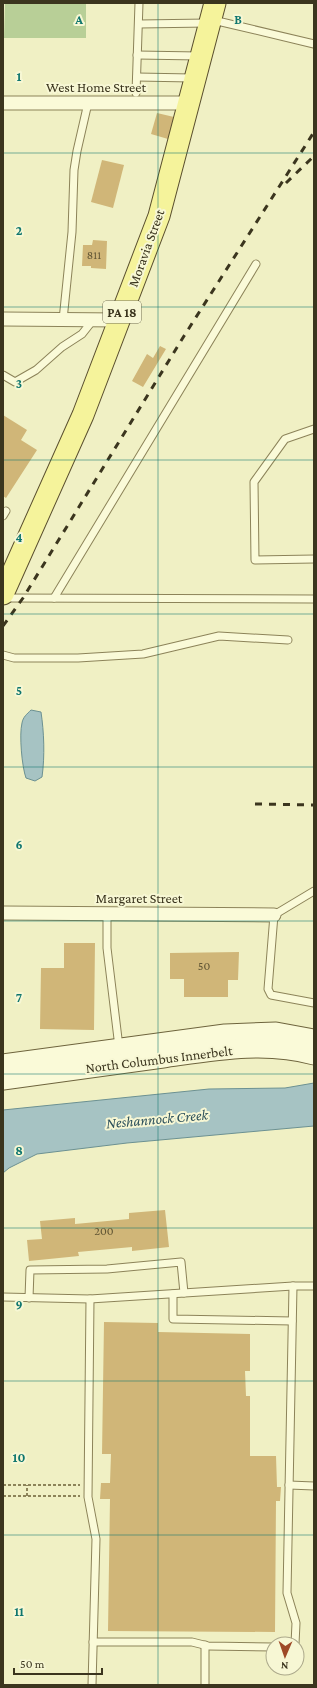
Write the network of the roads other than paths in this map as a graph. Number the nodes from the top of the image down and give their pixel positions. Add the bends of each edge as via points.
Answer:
1 (139, 3) edge
2 (212, 15) edge
3 (139, 24) junction
4 (314, 44) edge
5 (137, 55) junction
6 (202, 56) junction
7 (137, 77) junction
8 (196, 78) junction
9 (136, 93) dead end
10 (3, 103) edge
11 (88, 103) junction
12 (189, 103) junction
13 (256, 264) dead end
14 (3, 319) edge
15 (63, 320) junction
16 (93, 320) junction
17 (119, 320) junction
18 (3, 375) edge
19 (314, 429) edge
20 (314, 559) edge
21 (3, 594) edge
22 (3, 598) edge
23 (54, 598) junction
24 (314, 599) edge
25 (288, 640) dead end
26 (3, 655) edge
27 (314, 891) edge
28 (3, 914) edge
29 (107, 914) junction
30 (274, 915) junction
31 (314, 1003) edge
32 (314, 1039) edge
33 (314, 1055) edge
34 (120, 1056) junction
35 (3, 1064) edge
36 (3, 1080) edge
37 (293, 1286) junction
38 (314, 1286) edge
39 (184, 1293) junction
40 (173, 1294) junction
41 (3, 1297) edge
42 (30, 1298) junction
43 (90, 1299) junction
44 (292, 1321) junction
45 (289, 1486) junction
46 (314, 1486) edge
47 (295, 1636) edge
48 (94, 1642) junction
49 (205, 1645) junction
50 (265, 1647) edge
51 (92, 1685) edge
52 (205, 1685) edge

1 - 3 lane
2 - 3 lane
2 - 4 lane
2 - 6 main road, Moravia Street / PA 18
3 - 5 lane
5 - 6 lane
5 - 7 lane
6 - 8 main road, Moravia Street / PA 18
7 - 8 lane
7 - 9 lane
8 - 12 main road, Moravia Street / PA 18
10 - 11 street, West Home Street
11 - 12 street, West Home Street
11 - 15 lane via 74,170 72,232
12 - 17 main road, Moravia Street / PA 18 via 159,216
13 - 23 lane
14 - 15 street
15 - 16 street
16 - 17 street
16 - 18 lane via 82,334 62,347 36,370 15,382
17 - 21 main road, Moravia Street / PA 18 via 71,443
19 - 20 lane via 285,439 254,482 255,560
22 - 23 lane
23 - 24 lane
25 - 26 lane via 219,636 143,654 78,658 12,658
27 - 30 lane
28 - 29 street, Margaret Street
29 - 30 street, Margaret Street
29 - 34 lane via 107,948
30 - 31 lane via 268,988 271,995
32 - 34 main road, North Columbus Innerbelt via 276,1032 242,1033
33 - 34 main road, North Columbus Innerbelt via 288,1049 243,1048
34 - 35 main road, North Columbus Innerbelt
34 - 36 main road, North Columbus Innerbelt
37 - 38 lane
37 - 39 lane
37 - 44 lane
39 - 40 lane
39 - 42 lane via 181,1262 107,1269 30,1270
40 - 43 lane
40 - 44 lane via 173,1319
41 - 42 lane
42 - 43 lane
43 - 48 lane via 88,1497 96,1539
44 - 45 lane
45 - 46 lane
45 - 47 lane via 287,1593 296,1623
48 - 49 lane via 192,1642
48 - 51 lane
49 - 50 lane
49 - 52 lane

